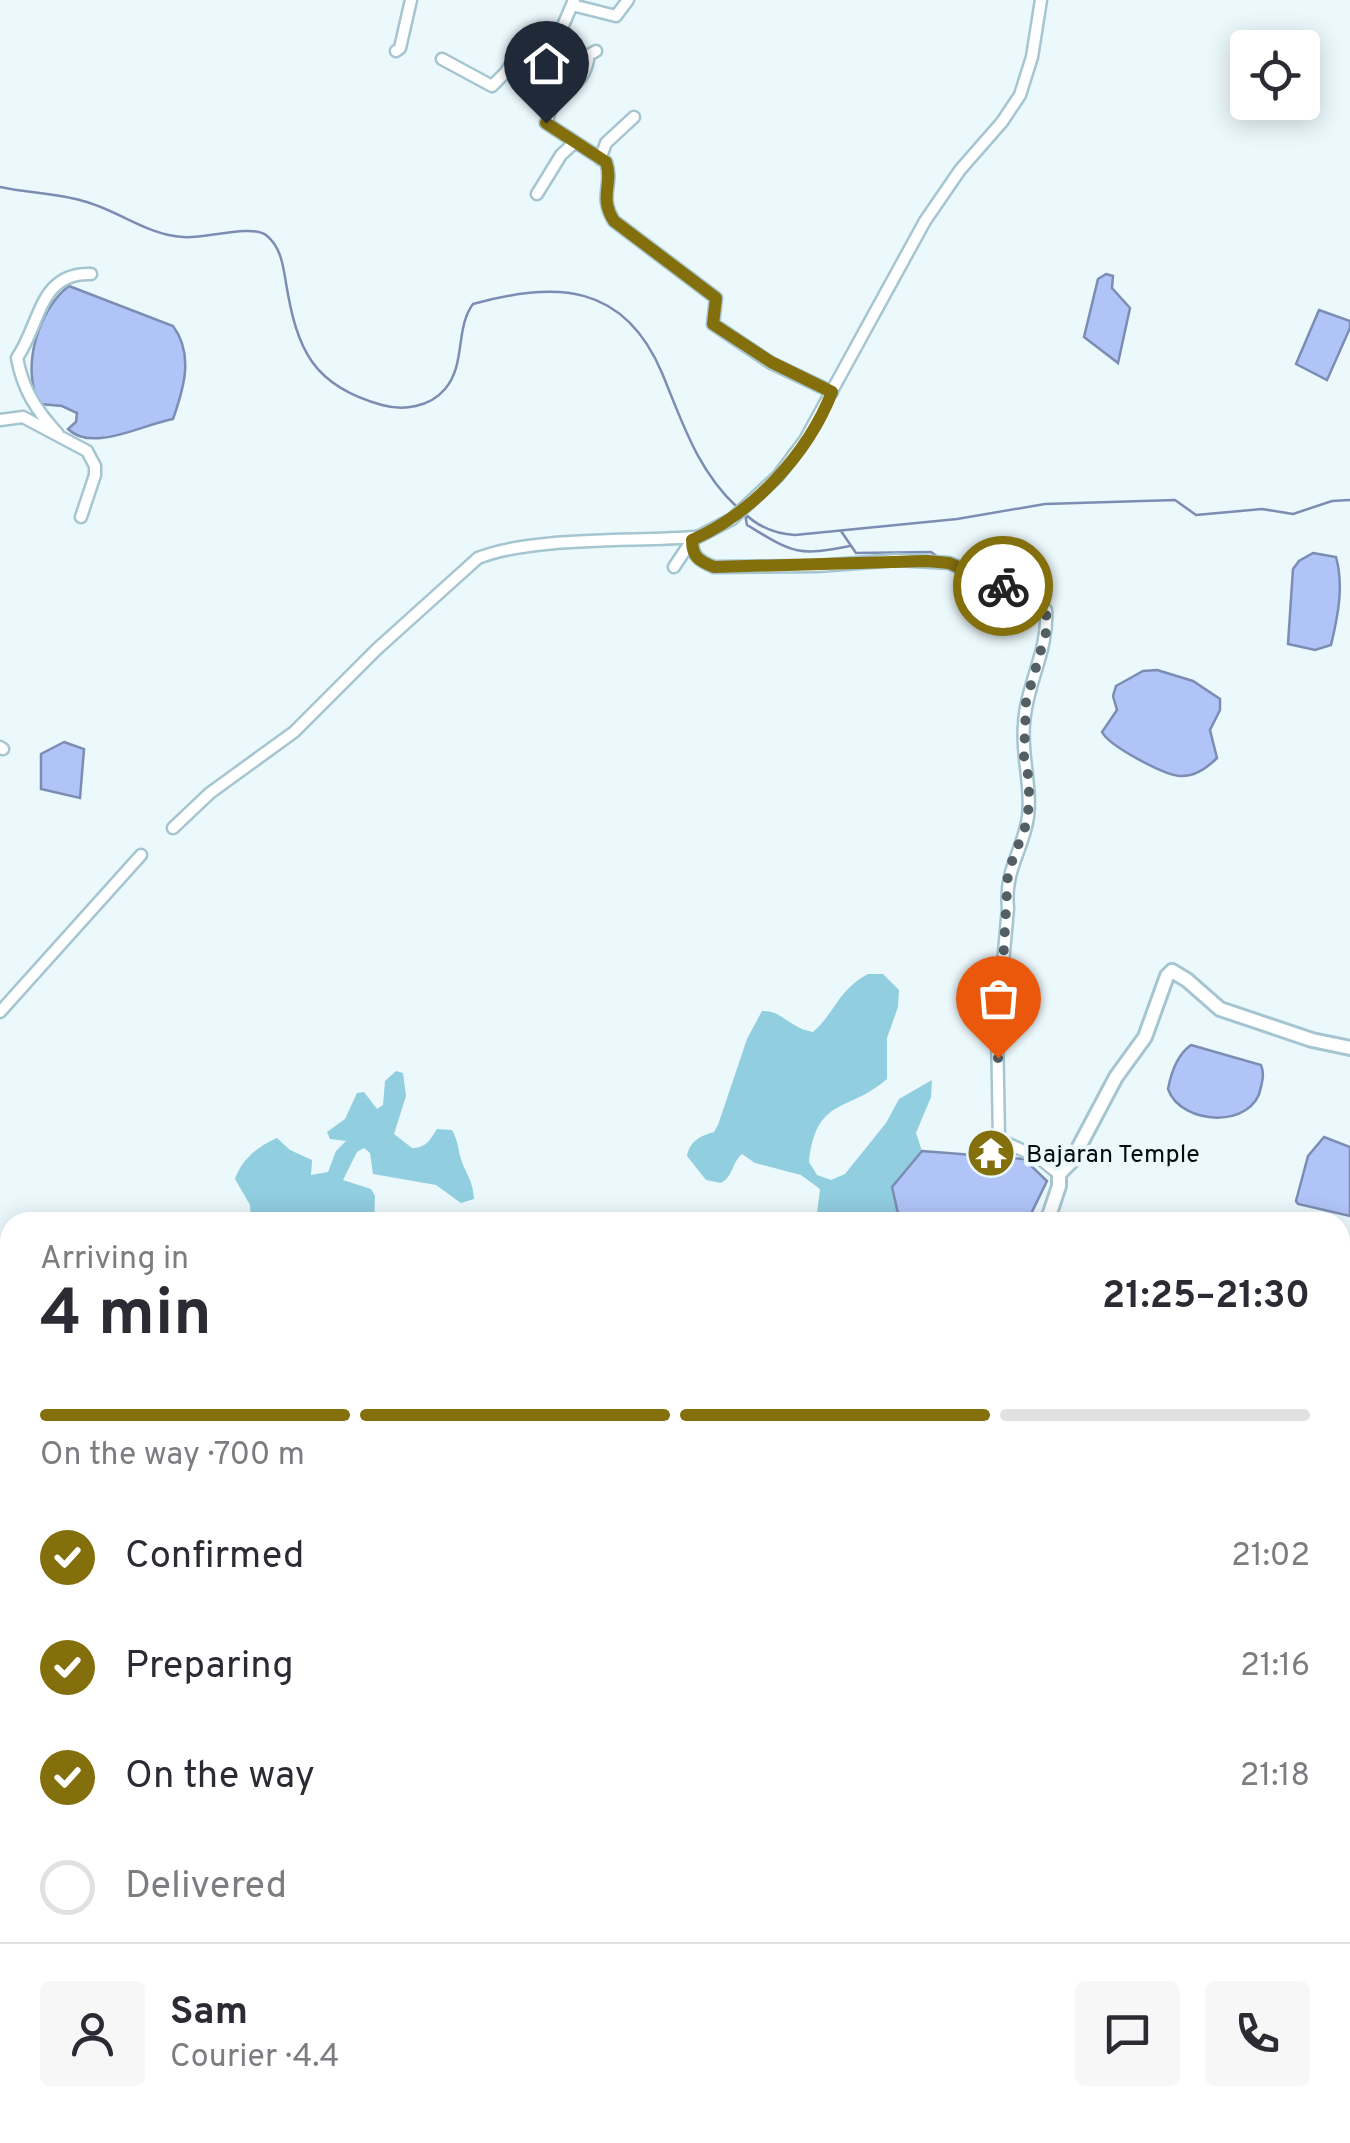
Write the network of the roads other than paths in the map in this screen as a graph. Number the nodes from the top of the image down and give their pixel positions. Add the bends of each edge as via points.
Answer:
1 (411, 0) edge
2 (628, 0) edge
3 (1041, 0) edge
4 (573, 2) edge
5 (396, 50) dead end
6 (596, 50) dead end
7 (552, 51) junction
8 (442, 59) dead end
9 (506, 72) junction
10 (552, 95) junction
11 (634, 117) dead end
12 (574, 143) junction
13 (600, 159) junction
14 (537, 194) dead end
15 (91, 274) dead end
16 (832, 392) junction
17 (0, 420) edge
18 (58, 434) junction
19 (81, 517) dead end
20 (694, 538) junction
21 (674, 567) dead end
22 (173, 828) dead end
23 (141, 856) dead end
24 (0, 1012) edge
25 (1350, 1048) edge
26 (1059, 1174) junction
27 (1050, 1212) edge

1 - 5 street
2 - 4 street via 616,16
3 - 16 street via 1020,95 925,221
4 - 7 street
6 - 10 street via 578,83
7 - 9 street via 522,47
7 - 10 street
8 - 9 street via 492,86
9 - 10 street
10 - 12 street via 546,123
11 - 13 street via 606,143
12 - 13 street
12 - 14 street
13 - 16 street via 610,172 604,194 614,221 716,298 713,324
15 - 18 street via 72,273 60,281 17,358 22,386
16 - 20 street via 794,457 732,519
17 - 18 street via 23,417
18 - 19 street via 87,452 95,466
20 - 21 street
20 - 22 street via 541,546 478,558 294,732
20 - 26 street via 692,551 714,567 949,563 1046,610 1023,728 1027,822 1006,892 997,1029 999,1140
23 - 24 street
25 - 26 street via 1220,1009 1172,971 1137,1051
26 - 27 street

